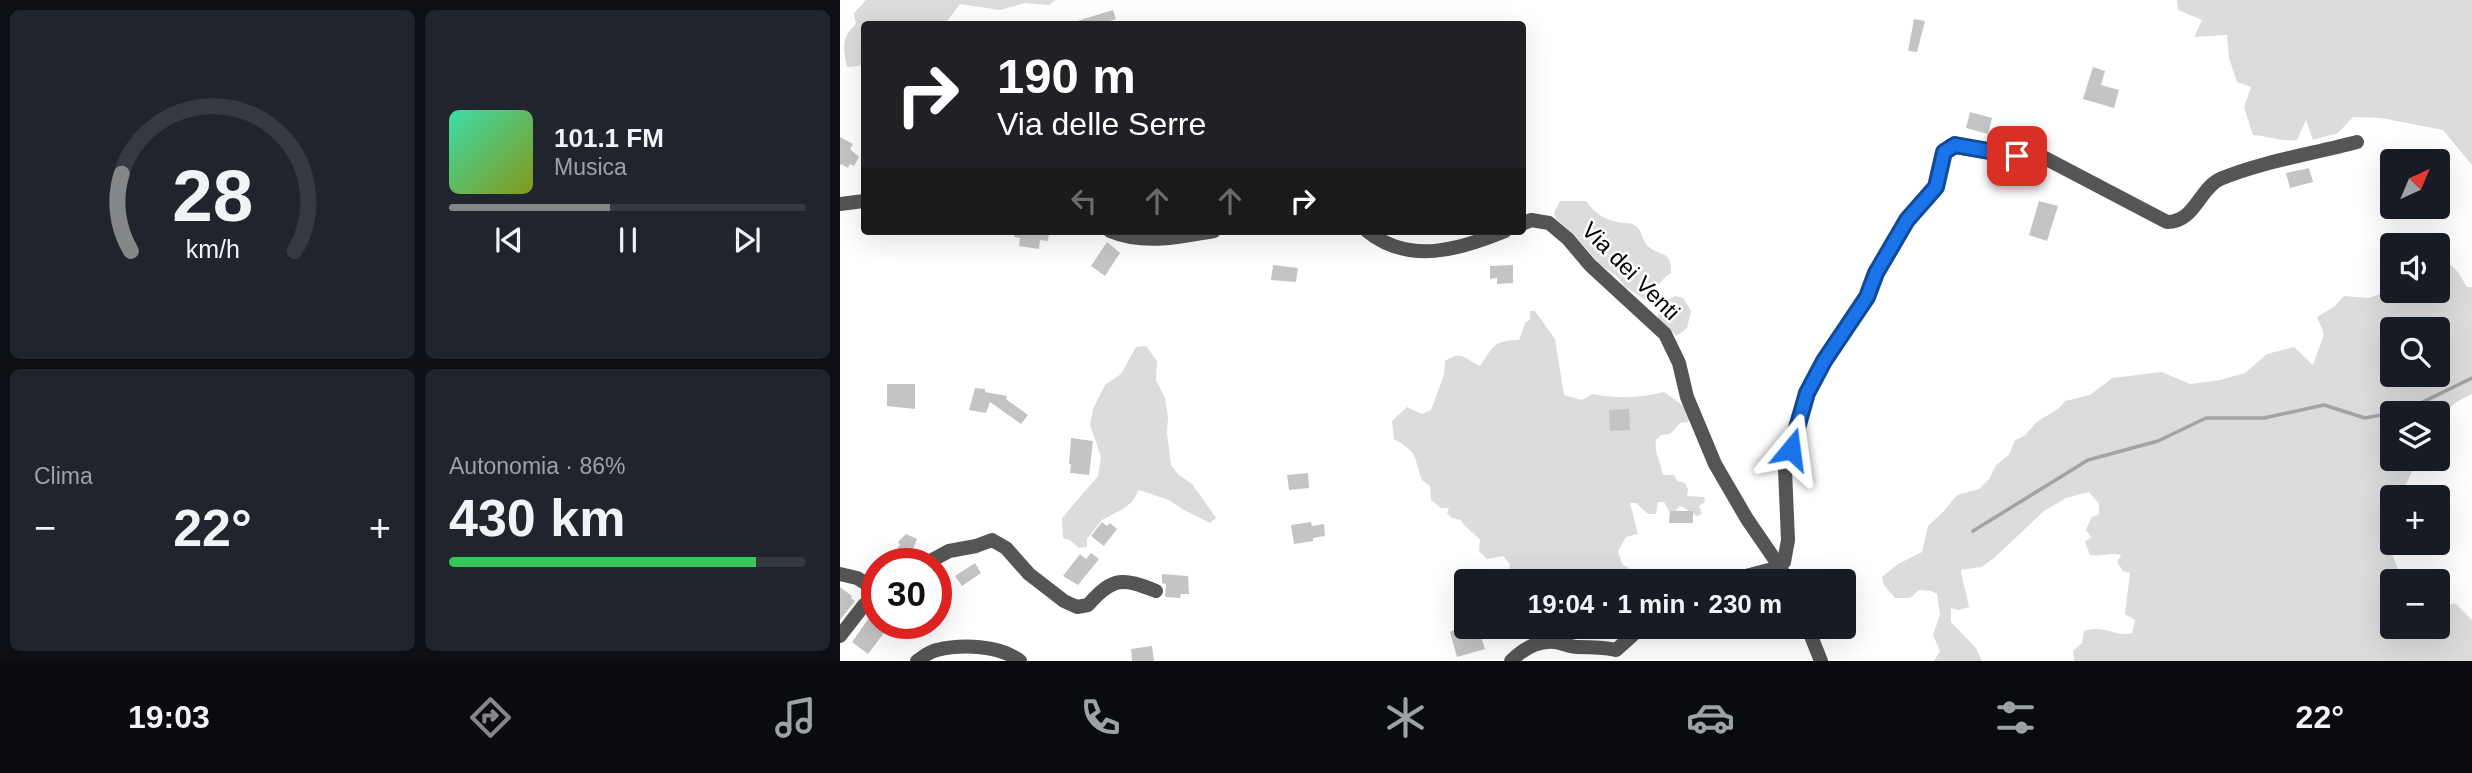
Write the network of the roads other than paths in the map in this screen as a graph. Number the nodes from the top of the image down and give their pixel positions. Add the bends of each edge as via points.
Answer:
1 (2357, 142) dead end
2 (861, 201) edge
3 (840, 204) edge
4 (1526, 222) edge
5 (1121, 235) edge
6 (1186, 235) edge
7 (1372, 235) edge
8 (1495, 235) edge
9 (952, 551) edge
10 (1780, 567) junction
11 (1772, 569) edge
12 (840, 574) edge
13 (861, 580) edge
14 (1156, 591) dead end
15 (861, 609) edge
16 (840, 636) edge
17 (1628, 639) edge
18 (1812, 639) edge
19 (917, 661) edge
20 (1020, 661) edge
21 (1511, 661) edge
22 (1821, 661) edge

1 - 10 street via 2219,180 2175,222 2167,222 2041,156 1950,146 1944,152 1936,187 1907,220 1867,297 1807,393 1785,470 1788,540
2 - 3 street
4 - 10 street, Via dei Venti via 1549,223 1665,334 1715,464
5 - 6 street via 1151,240
7 - 8 street via 1401,250 1422,252
9 - 14 street via 992,540 1006,548 1029,574 1077,607 1088,605 1114,583 1129,581
10 - 11 street
12 - 13 street
15 - 16 street
17 - 21 street via 1616,650 1541,642
18 - 22 street
19 - 20 street via 934,650 987,647

